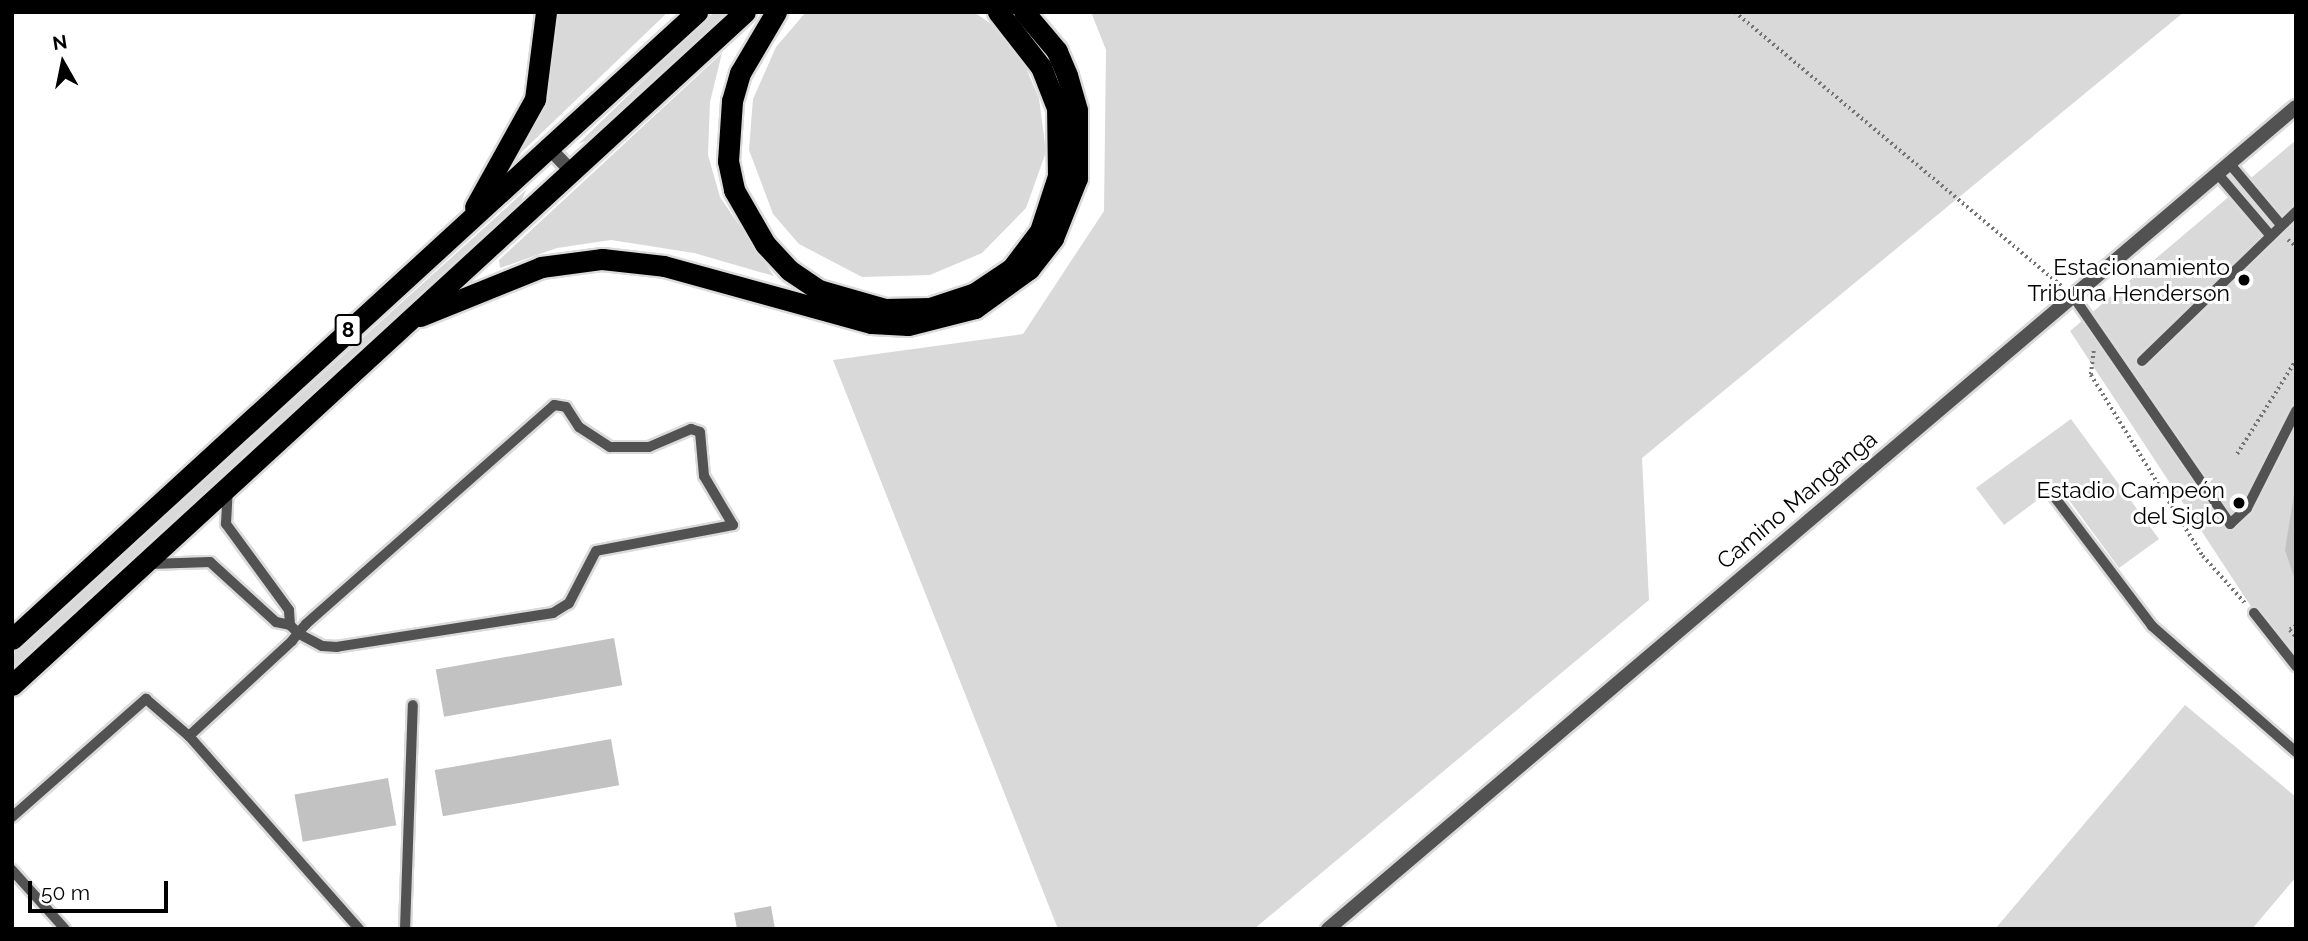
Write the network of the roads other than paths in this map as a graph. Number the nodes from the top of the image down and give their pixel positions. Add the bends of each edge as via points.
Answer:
1 (546, 12) edge
2 (696, 12) edge
3 (745, 12) edge
4 (776, 12) edge
5 (998, 12) edge
6 (1027, 26) edge
7 (2296, 107) edge
8 (549, 148) junction
9 (2223, 168) junction
10 (572, 172) junction
11 (2296, 212) edge
12 (468, 219) junction
13 (2281, 225) junction
14 (2270, 235) junction
15 (2073, 296) junction
16 (405, 322) junction
17 (2142, 360) dead end
18 (2296, 411) edge
19 (229, 487) junction
20 (2050, 491) dead end
21 (142, 565) junction
22 (2254, 613) road end
23 (294, 629) junction
24 (12, 639) edge
25 (2296, 666) edge
26 (12, 685) edge
27 (413, 705) dead end
28 (190, 736) junction
29 (2296, 752) edge
30 (12, 817) edge
31 (12, 870) edge
32 (65, 929) edge
33 (359, 929) edge
34 (405, 929) edge
35 (1328, 929) edge

1 - 12 highway via 535,99
2 - 8 highway, 8
3 - 10 highway, 8
4 - 6 highway via 740,73 732,101 728,161 734,190 765,244 789,270 818,290 884,309 930,308 975,293 1012,268 1041,231 1058,176 1060,143
5 - 6 highway
6 - 16 highway via 1057,51 1077,110 1077,178 1053,238 1029,269 975,308 908,325 871,323 664,266 601,259 541,267
7 - 9 street, Camino Manganga
8 - 10 street
8 - 12 highway, 8
9 - 13 lane
9 - 14 lane
9 - 15 street, Camino Manganga
10 - 16 highway, 8
11 - 13 lane
12 - 24 highway, 8
13 - 14 lane
14 - 17 lane
15 - 18 lane via 2230,524 2247,508
15 - 35 street, Camino Manganga
16 - 19 highway, 8
19 - 21 highway, 8
19 - 23 lane via 226,524 289,610
20 - 29 lane via 2152,626
21 - 23 lane via 180,558 210,562 276,622
21 - 26 highway, 8
22 - 25 lane
23 - 23 lane via 337,647 553,613 569,603 596,551 733,525 731,513 705,476 699,432 691,429 649,447 610,447 579,428 566,407 554,405
23 - 28 lane
27 - 34 lane
28 - 30 lane via 146,699
28 - 33 lane
31 - 32 lane

